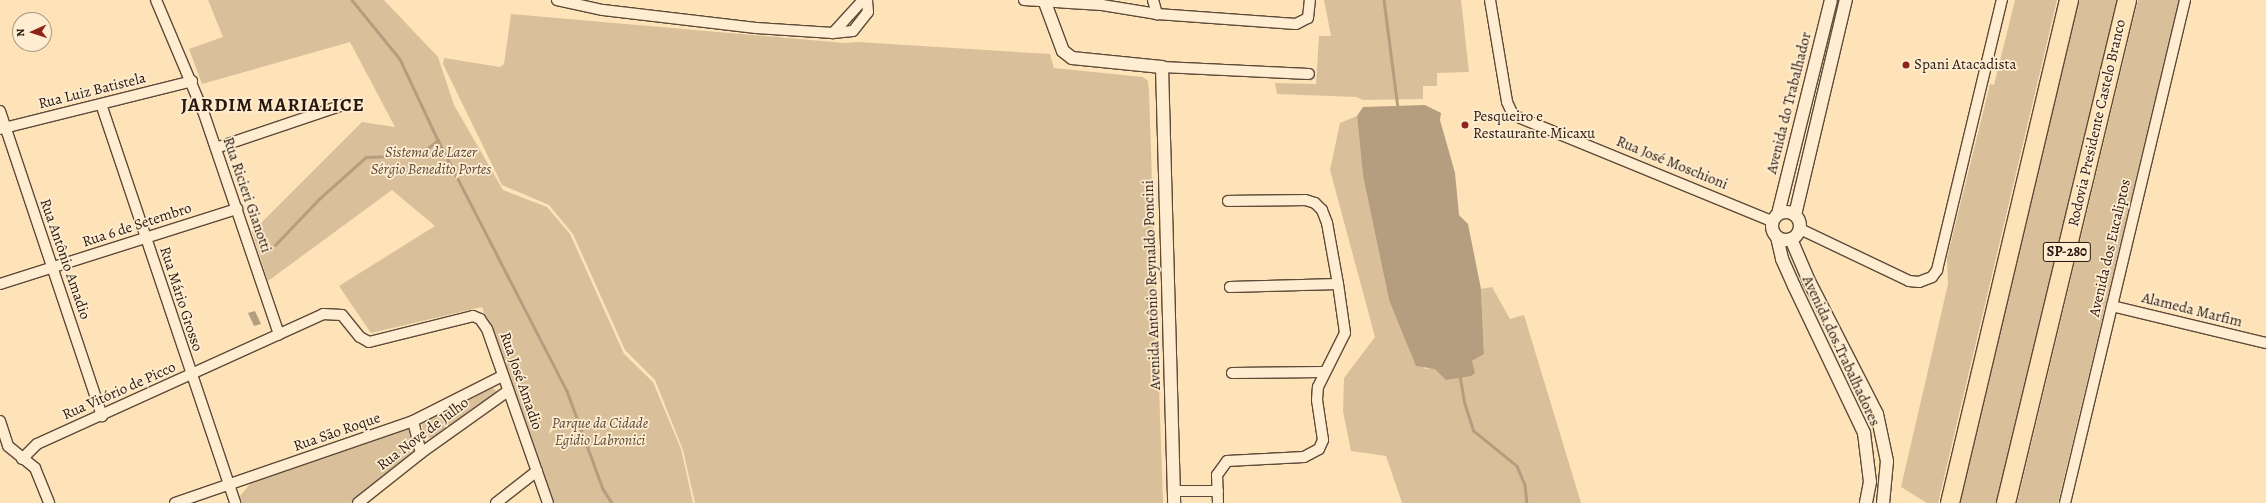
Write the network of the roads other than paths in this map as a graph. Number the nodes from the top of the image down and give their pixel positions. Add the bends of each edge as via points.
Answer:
1 (156, 0) edge
2 (557, 0) edge
3 (863, 0) edge
4 (867, 0) edge
5 (1024, 0) edge
6 (1116, 0) edge
7 (1153, 0) edge
8 (1310, 0) edge
9 (1490, 0) edge
10 (1831, 0) edge
11 (1846, 0) edge
12 (2002, 0) edge
13 (2069, 0) edge
14 (2127, 0) edge
15 (2185, 0) edge
16 (1044, 1) edge
17 (1102, 5) junction
18 (1158, 14) junction
19 (833, 33) junction
20 (1162, 67) junction
21 (1309, 74) dead end
22 (192, 81) junction
23 (101, 104) junction
24 (346, 104) dead end
25 (0, 111) edge
26 (3, 129) edge
27 (216, 148) junction
28 (1228, 201) dead end
29 (236, 209) junction
30 (1795, 215) junction
31 (1775, 217) junction
32 (1800, 229) junction
33 (1777, 237) junction
34 (145, 238) junction
35 (1791, 239) junction
36 (52, 268) junction
37 (0, 284) edge
38 (1338, 284) junction
39 (1230, 287) dead end
40 (2112, 306) junction
41 (477, 317) joint
42 (279, 334) junction
43 (2266, 343) edge
44 (1323, 372) junction
45 (1232, 373) dead end
46 (191, 375) junction
47 (502, 376) junction
48 (508, 391) junction
49 (102, 416) junction
50 (0, 421) edge
51 (413, 421) junction
52 (421, 453) junction
53 (22, 459) junction
54 (537, 471) junction
55 (229, 484) junction
56 (1218, 491) junction
57 (1174, 497) edge
58 (49, 503) edge
59 (175, 503) edge
60 (235, 503) edge
61 (358, 503) edge
62 (496, 503) edge
63 (548, 503) edge
64 (1218, 503) edge
65 (1866, 503) edge
66 (1883, 503) edge
67 (1950, 503) edge
68 (2006, 503) edge
69 (2065, 503) edge

1 - 22 street, Rua Ricieri Gianotti
2 - 19 street via 603,10 756,28
3 - 19 street
4 - 19 street via 868,12 853,31
5 - 16 street
6 - 17 street
7 - 18 street
8 - 18 street via 1308,18 1296,24
9 - 31 street, Rua José Moschioni via 1507,102 1513,115
10 - 31 street, Avenida do Trabalhador
11 - 30 street
12 - 32 street via 1937,270 1926,280 1909,281
13 - 67 highway
14 - 68 highway, Rodovia Presidente Castelo Branco / SP-280
15 - 40 street, Avenida dos Eucaliptos
16 - 17 street
16 - 20 street via 1063,51 1072,58
17 - 18 street
20 - 21 street
20 - 57 street, Avenida Antônio Reynaldo Poncini
22 - 23 street, Rua Luiz Batistela
22 - 27 street, Rua Ricieri Gianotti
23 - 26 street, Rua Luiz Batistela
23 - 34 street, Rua Mário Grosso
24 - 27 street
25 - 26 street, Rua Antônio Amadio
26 - 36 street, Rua Antônio Amadio
27 - 29 street, Rua Ricieri Gianotti
28 - 38 street via 1305,200 1315,203 1322,210 1327,223
29 - 34 street, Rua 6 de Setembro
29 - 42 street, Rua Ricieri Gianotti
30 - 31 street via 1788,212
30 - 32 street
31 - 33 street via 1772,231
32 - 35 street
33 - 35 street
33 - 65 street, Avenida dos Trabalhadores via 1782,259 1864,433 1870,482
34 - 36 street, Rua 6 de Setembro
34 - 46 street, Rua Mário Grosso
35 - 66 street, Avenida dos Trabalhadores via 1809,281 1877,414 1887,461
36 - 37 street, Rua 6 de Setembro
36 - 49 street, Rua Antônio Amadio
38 - 39 street
38 - 44 street via 1345,333
40 - 43 street, Alameda Marfim
40 - 69 street, Avenida dos Eucaliptos
41 - 42 street, Rua Vitório de Picco via 466,316 375,342 364,340 342,315 323,314
41 - 47 street, Rua José Amadio via 487,329
42 - 46 street, Rua Vitório de Picco
44 - 45 street
44 - 56 street via 1317,400 1323,440 1319,449 1304,457 1235,459 1223,465 1217,476
46 - 49 street, Rua Vitório de Picco
46 - 55 street, Rua Mário Grosso
47 - 48 street, Rua José Amadio
47 - 51 street, Rua São Roque
48 - 52 street, Rua Nove de Julho
48 - 54 street, Rua José Amadio
49 - 53 street, Rua Vitório de Picco via 37,444
50 - 53 street via 8,446
51 - 52 street
51 - 55 street, Rua São Roque
52 - 61 street, Rua Nove de Julho
53 - 58 street via 38,473
54 - 62 street
54 - 63 street, Rua José Amadio
55 - 59 street, Rua São Roque
55 - 60 street, Rua Mário Grosso
56 - 57 street
56 - 64 street

